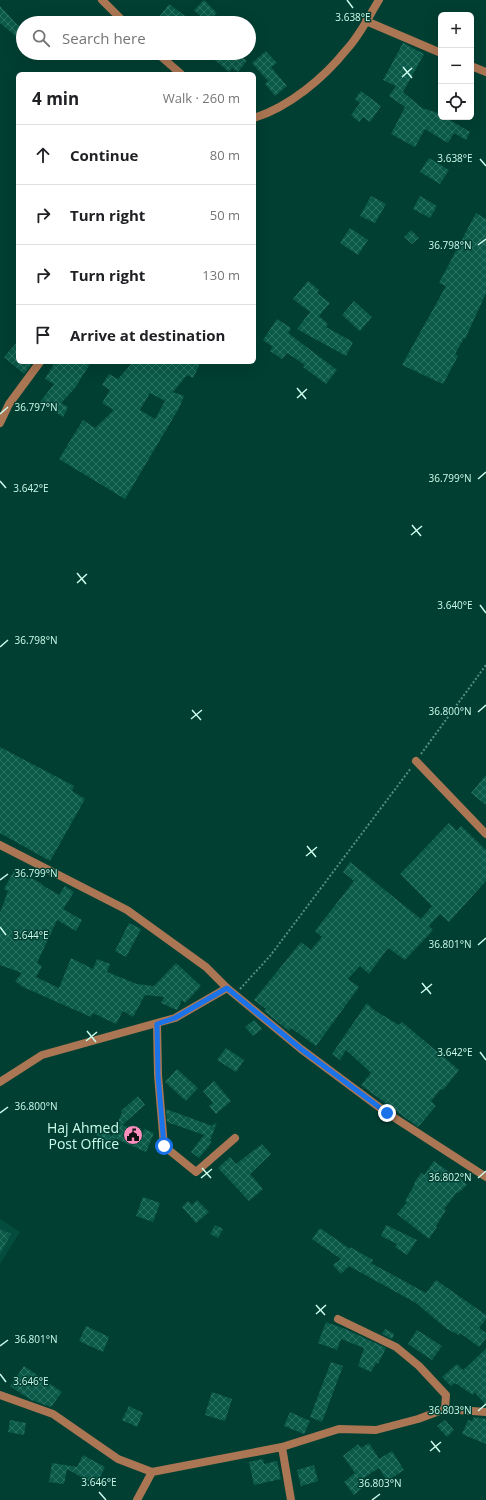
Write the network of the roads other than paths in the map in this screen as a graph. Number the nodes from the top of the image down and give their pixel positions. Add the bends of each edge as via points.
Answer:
1 (102, 0) edge
2 (379, 0) edge
3 (117, 16) edge
4 (366, 21) junction
5 (438, 52) edge
6 (165, 60) edge
7 (474, 67) edge
8 (179, 72) edge
9 (486, 72) edge
10 (256, 117) edge
11 (39, 364) edge
12 (0, 424) edge
13 (416, 761) road end
14 (486, 834) edge
15 (0, 845) edge
16 (227, 988) junction
17 (157, 1024) junction
18 (0, 1082) edge
19 (235, 1138) dead end
20 (486, 1177) edge
21 (338, 1319) dead end
22 (0, 1395) edge
23 (445, 1410) junction
24 (486, 1412) edge
25 (282, 1447) junction
26 (152, 1472) junction
27 (138, 1500) edge
28 (291, 1500) edge

1 - 3 street
2 - 4 street
4 - 5 street
4 - 10 street via 348,50 310,87 272,112
6 - 8 street
7 - 9 street
11 - 12 street via 9,404
13 - 14 street
15 - 16 street via 127,910 206,967
16 - 17 street via 175,1018
16 - 20 street via 301,1049 387,1113
17 - 18 street via 42,1055
17 - 19 street via 164,1146 196,1172
21 - 23 street via 396,1347 419,1366 446,1395
22 - 26 street via 53,1414 118,1459
23 - 24 street
23 - 25 street via 376,1430 339,1429
25 - 26 street
25 - 28 street
26 - 27 street

